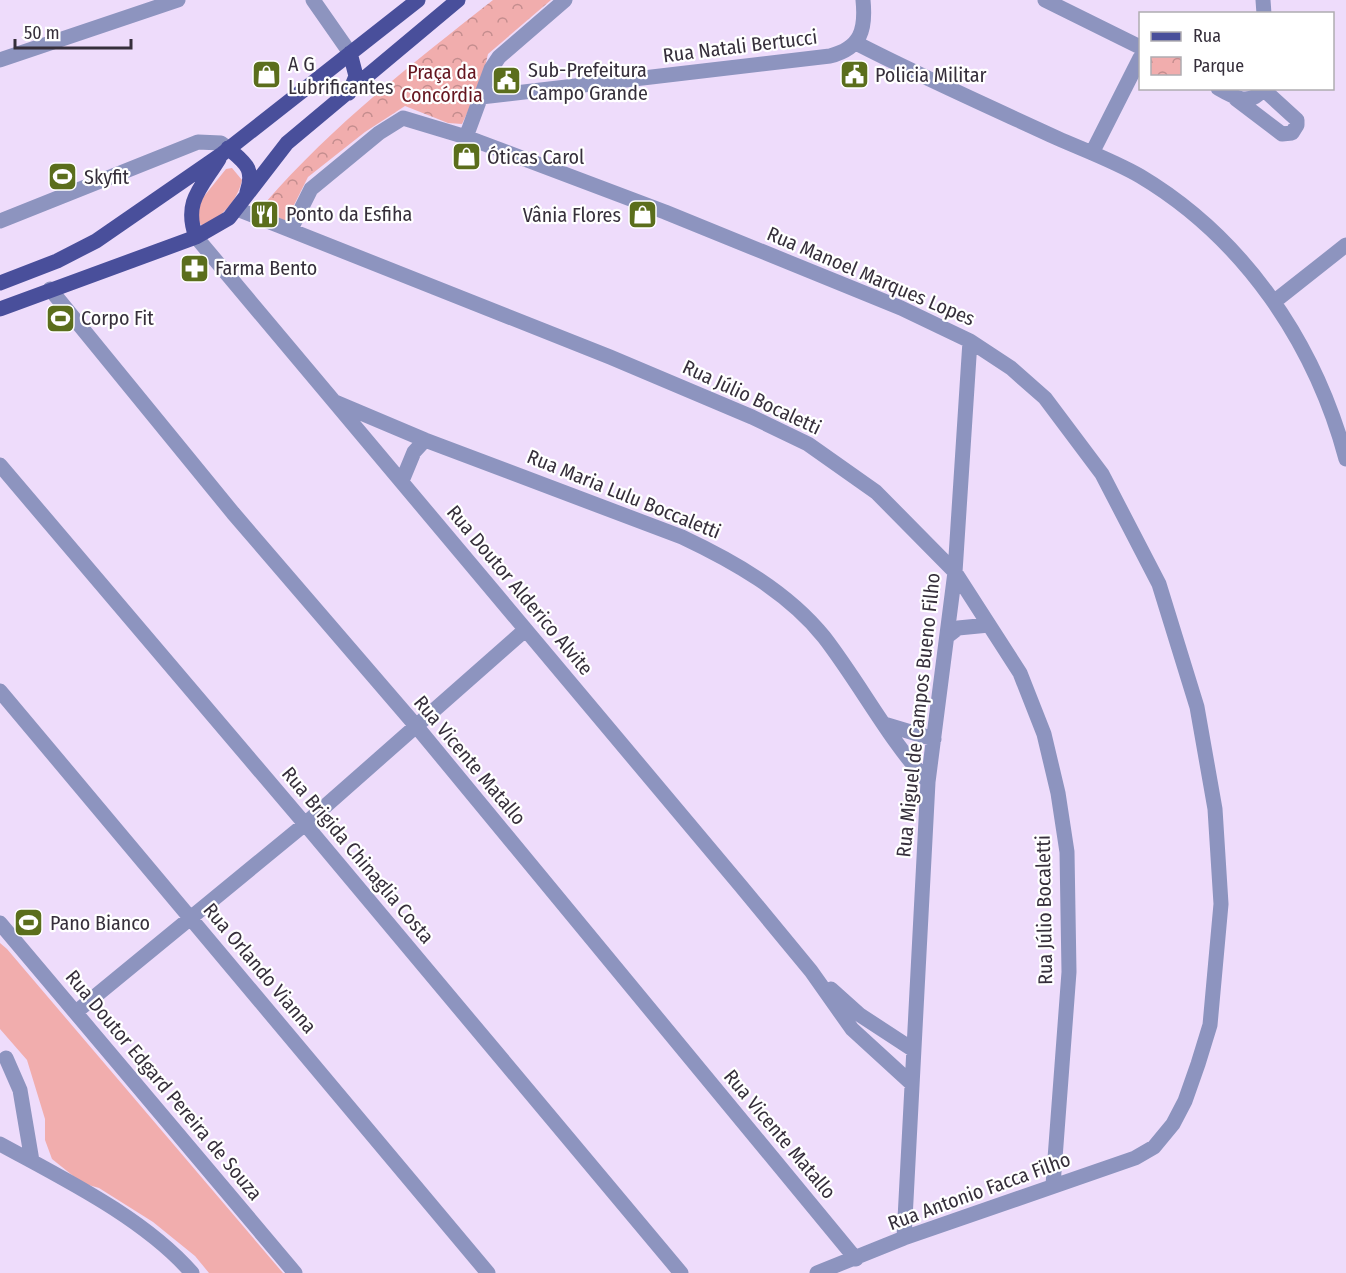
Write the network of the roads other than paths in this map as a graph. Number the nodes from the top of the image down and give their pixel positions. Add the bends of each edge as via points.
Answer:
1 (178, 0) edge
2 (313, 0) edge
3 (418, 0) edge
4 (458, 0) edge
5 (566, 0) edge
6 (862, 0) edge
7 (1045, 0) edge
8 (143, 5) edge
9 (856, 43) junction
10 (1139, 47) edge
11 (350, 53) junction
12 (0, 60) edge
13 (1139, 60) edge
14 (1221, 90) edge
15 (1263, 90) edge
16 (1265, 90) edge
17 (349, 93) junction
18 (481, 97) junction
19 (1236, 99) junction
20 (466, 137) junction
21 (225, 151) junction
22 (1092, 153) junction
23 (246, 195) junction
24 (237, 209) junction
25 (0, 221) edge
26 (291, 229) junction
27 (196, 237) junction
28 (1346, 245) edge
29 (0, 283) edge
30 (50, 290) junction
31 (1275, 301) junction
32 (0, 309) edge
33 (970, 341) junction
34 (332, 401) junction
35 (425, 440) junction
36 (1346, 459) edge
37 (0, 465) edge
38 (402, 482) junction
39 (955, 572) junction
40 (989, 625) junction
41 (525, 630) junction
42 (949, 635) junction
43 (0, 691) edge
44 (884, 724) junction
45 (417, 727) junction
46 (934, 739) junction
47 (928, 782) junction
48 (305, 824) junction
49 (191, 919) junction
50 (0, 923) edge
51 (811, 971) junction
52 (76, 1012) junction
53 (912, 1048) junction
54 (3, 1054) edge
55 (0, 1072) edge
56 (911, 1083) junction
57 (0, 1144) edge
58 (1154, 1147) joint
59 (32, 1161) junction
60 (1053, 1185) junction
61 (904, 1238) junction
62 (856, 1259) junction
63 (192, 1273) edge
64 (295, 1273) edge
65 (488, 1273) edge
66 (681, 1273) edge
67 (817, 1273) edge

1 - 8 street
2 - 11 street
3 - 11 main road
4 - 17 main road
5 - 18 street via 499,57
6 - 9 street via 865,22
7 - 10 street
8 - 12 street
9 - 18 street, Rua Natali Bertucci via 846,52 830,56
9 - 22 street
11 - 17 main road via 356,76
11 - 21 main road
13 - 22 street
14 - 19 street
15 - 19 street via 1253,98
16 - 19 street via 1297,120 1292,133 1282,134
17 - 23 main road via 287,143
18 - 20 street
20 - 26 street, Rua Manoel Marques Lopes via 403,118 391,124 311,189
20 - 33 street, Rua Manoel Marques Lopes via 869,295
21 - 23 main road via 247,164 252,179
21 - 25 street via 221,143 198,142
21 - 27 main road via 191,208 190,220
21 - 29 main road via 96,241
22 - 31 street via 1138,175 1182,205 1240,259
23 - 24 main road
24 - 26 street, Rua Júlio Bocaletti
24 - 27 main road
26 - 39 street, Rua Júlio Bocaletti via 621,361 808,444 876,492
27 - 30 main road
27 - 34 street, Rua Doutor Alderico Alvite
28 - 31 street
30 - 32 main road
30 - 45 street, Rua Vicente Matallo via 233,513
31 - 36 street via 1318,379
33 - 39 street, Rua Miguel de Campos Bueno Filho
33 - 58 street, Rua Manoel Marques Lopes via 1011,368 1044,398 1102,474 1159,584 1197,707 1215,809 1221,904 1210,1025 1185,1101
34 - 35 street, Rua Maria Lulu Boccaletti
34 - 38 street, Rua Doutor Alderico Alvite
35 - 38 street via 414,452
35 - 44 street, Rua Maria Lulu Boccaletti via 682,537 722,556 810,622
37 - 48 street, Rua Brigida Chinaglia Costa
38 - 41 street, Rua Doutor Alderico Alvite
39 - 40 street, Rua Júlio Bocaletti
39 - 42 street, Rua Miguel de Campos Bueno Filho
40 - 42 street via 958,628
40 - 60 street, Rua Júlio Bocaletti via 1020,673 1044,734 1067,852 1069,972
41 - 45 street
41 - 51 street, Rua Doutor Alderico Alvite
42 - 46 street, Rua Miguel de Campos Bueno Filho
43 - 49 street, Rua Orlando Vianna
44 - 46 street
44 - 47 street, Rua Maria Lulu Boccaletti via 893,742
45 - 48 street
45 - 62 street, Rua Vicente Matallo
46 - 47 street, Rua Miguel de Campos Bueno Filho
47 - 53 street, Rua Miguel de Campos Bueno Filho
48 - 49 street
48 - 66 street, Rua Brigida Chinaglia Costa
49 - 52 street
49 - 65 street, Rua Orlando Vianna
50 - 52 street, Rua Doutor Edgard Pereira de Souza
51 - 53 street, Rua Doutor Alderico Alvite via 860,1015
51 - 56 street, Rua Doutor Alderico Alvite via 852,1029
52 - 64 street, Rua Doutor Edgard Pereira de Souza
53 - 56 street, Rua Miguel de Campos Bueno Filho
54 - 55 street
54 - 59 street via 20,1090
56 - 61 street, Rua Miguel de Campos Bueno Filho
57 - 59 street
58 - 60 street, Rua Antonio Facca Filho via 1135,1158
59 - 63 street via 136,1224
60 - 61 street, Rua Antonio Facca Filho
61 - 62 street, Rua Antonio Facca Filho
62 - 67 street, Rua Antonio Facca Filho

